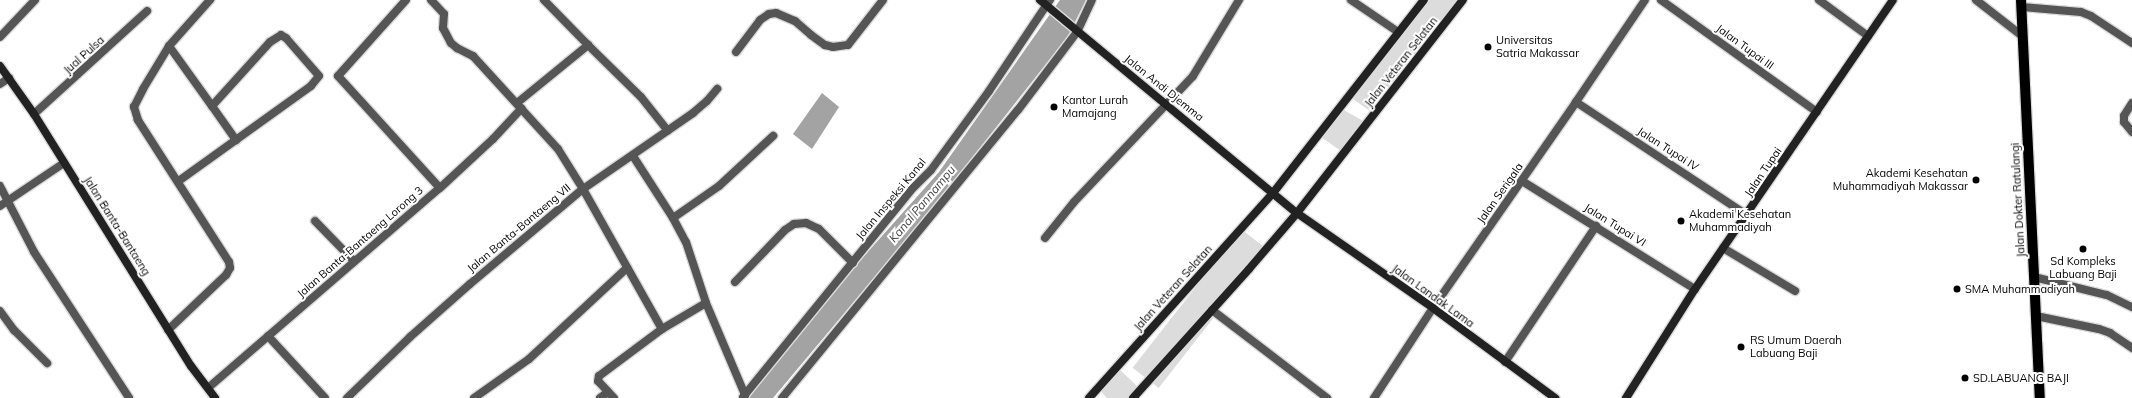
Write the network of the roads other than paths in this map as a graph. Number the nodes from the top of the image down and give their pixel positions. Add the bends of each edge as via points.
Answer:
1 (35, 0) edge
2 (210, 0) edge
3 (406, 0) edge
4 (431, 0) edge
5 (544, 0) edge
6 (883, 0) edge
7 (1040, 0) edge
8 (1092, 0) edge
9 (1239, 0) edge
10 (1351, 0) edge
11 (1424, 0) edge
12 (1463, 0) edge
13 (1645, 0) edge
14 (1661, 0) edge
15 (1819, 0) edge
16 (1893, 0) edge
17 (1976, 0) edge
18 (2021, 3) edge
19 (1049, 5) edge
20 (147, 11) dead end
21 (1075, 30) junction
22 (1398, 32) junction
23 (2022, 35) junction
24 (1868, 36) junction
25 (0, 37) edge
26 (2132, 43) edge
27 (588, 45) junction
28 (170, 46) junction
29 (736, 52) dead end
30 (0, 66) edge
31 (9, 78) junction
32 (0, 84) edge
33 (717, 89) dead end
34 (1576, 102) junction
35 (1166, 103) junction
36 (2132, 103) edge
37 (212, 106) junction
38 (520, 106) junction
39 (1817, 112) junction
40 (34, 114) junction
41 (668, 131) junction
42 (2132, 132) edge
43 (773, 136) dead end
44 (236, 140) junction
45 (633, 156) junction
46 (64, 163) junction
47 (179, 181) junction
48 (1522, 181) junction
49 (0, 186) edge
50 (440, 188) junction
51 (583, 189) junction
52 (1273, 193) junction
53 (8, 201) junction
54 (0, 206) edge
55 (1297, 213) junction
56 (1747, 215) junction
57 (673, 218) junction
58 (314, 221) dead end
59 (1596, 226) junction
60 (1045, 238) dead end
61 (1723, 248) junction
62 (354, 261) junction
63 (853, 263) junction
64 (627, 268) junction
65 (2034, 277) junction
66 (735, 282) dead end
67 (1695, 289) junction
68 (1795, 291) dead end
69 (706, 303) junction
70 (1433, 308) junction
71 (2132, 308) edge
72 (1212, 310) junction
73 (0, 311) edge
74 (2036, 316) junction
75 (662, 328) junction
76 (168, 330) junction
77 (268, 336) junction
78 (2132, 348) edge
79 (1505, 362) junction
80 (47, 363) dead end
81 (608, 392) junction
82 (210, 394) edge
83 (744, 396) edge
84 (129, 398) edge
85 (325, 398) edge
86 (347, 398) edge
87 (474, 398) edge
88 (600, 398) edge
89 (614, 398) edge
90 (782, 398) edge
91 (1089, 398) edge
92 (1133, 398) edge
93 (1327, 398) edge
94 (1374, 398) edge
95 (1555, 398) edge
96 (1626, 398) edge
97 (2040, 398) edge

1 - 25 street
2 - 28 street
3 - 50 street via 338,76
4 - 38 street via 444,14 443,28 451,42 473,56
5 - 27 street
6 - 29 street via 848,45 825,45 795,21 776,13 760,20
7 - 19 main road, Jalan Andi Djemma
8 - 21 street
9 - 35 street via 1193,76
10 - 22 street
11 - 22 main road, Jalan Veteran Selatan
12 - 55 main road, Jalan Veteran Selatan
13 - 34 street, Jalan Serigala
14 - 39 street, Jalan Tupai III
15 - 24 street
16 - 24 main road, Jalan Tupai
17 - 23 street
18 - 23 main road, Jalan Dokter Ratulangi
18 - 26 street via 2080,12 2091,16
19 - 21 main road, Jalan Andi Djemma
19 - 63 street, Jalan Inspeksi Kanal via 931,170 913,188
20 - 40 street, Jual Pulsa
21 - 35 main road, Jalan Andi Djemma
21 - 90 street via 1018,110
22 - 52 main road, Jalan Veteran Selatan
23 - 65 main road, Jalan Dokter Ratulangi
24 - 39 main road, Jalan Tupai
27 - 38 street, Jalan Banta-Bantaeng Lorong 3
27 - 41 street via 641,97
28 - 37 street
28 - 47 street via 136,102 134,112
30 - 31 main road, Jalan Banta-Bantaeng
31 - 32 street
31 - 40 main road, Jalan Banta-Bantaeng
33 - 41 street, Jalan Banta-Bantaeng VII via 707,101
34 - 48 street, Jalan Serigala
34 - 56 street, Jalan Tupai IV
35 - 52 main road, Jalan Andi Djemma
35 - 60 street via 1074,202
36 - 42 street via 2124,116 2124,122
37 - 44 street
37 - 44 street via 270,42 281,35 317,71 319,76 315,83
38 - 50 street, Jalan Banta-Bantaeng Lorong 3 via 492,139
38 - 51 street via 558,149
39 - 56 main road, Jalan Tupai
40 - 46 main road, Jalan Banta-Bantaeng
41 - 45 street, Jalan Banta-Bantaeng VII
43 - 57 street via 719,186
44 - 47 street
45 - 51 street, Jalan Banta-Bantaeng VII
45 - 57 street
46 - 53 street
46 - 76 main road, Jalan Banta-Bantaeng
47 - 76 street via 229,262 230,268 226,275
48 - 59 street, Jalan Tupai VI
48 - 70 street, Jalan Serigala
49 - 53 street
50 - 62 street, Jalan Banta-Bantaeng Lorong 3
51 - 64 street
51 - 86 street, Jalan Banta-Bantaeng VII via 470,284
52 - 55 main road
52 - 91 main road, Jalan Veteran Selatan
53 - 54 street
53 - 84 street via 34,252
55 - 70 main road, Jalan Landak Lama
55 - 72 main road, Jalan Veteran Selatan
56 - 61 main road, Jalan Tupai
57 - 69 street via 686,242
58 - 62 street
59 - 67 street, Jalan Tupai VI
59 - 79 street
61 - 67 main road, Jalan Tupai
61 - 68 street
62 - 77 street, Jalan Banta-Bantaeng Lorong 3
63 - 66 street via 819,229 806,223 794,224 785,230
63 - 83 street, Jalan Inspeksi Kanal
64 - 75 street
64 - 87 street via 529,359
65 - 71 street via 2108,295
65 - 74 main road, Jalan Dokter Ratulangi
67 - 96 main road, Jalan Tupai
69 - 75 street
69 - 83 street
70 - 79 main road, Jalan Landak Lama
70 - 94 street, Jalan Serigala
72 - 92 main road, Jalan Veteran Selatan
72 - 93 street
73 - 80 street via 19,336
74 - 78 street via 2104,331
74 - 97 main road, Jalan Dokter Ratulangi
75 - 81 street via 599,376 598,381
76 - 82 main road, Jalan Banta-Bantaeng
77 - 82 street, Jalan Banta-Bantaeng Lorong 3
77 - 85 street
79 - 95 main road, Jalan Landak Lama
81 - 88 street
81 - 89 street

